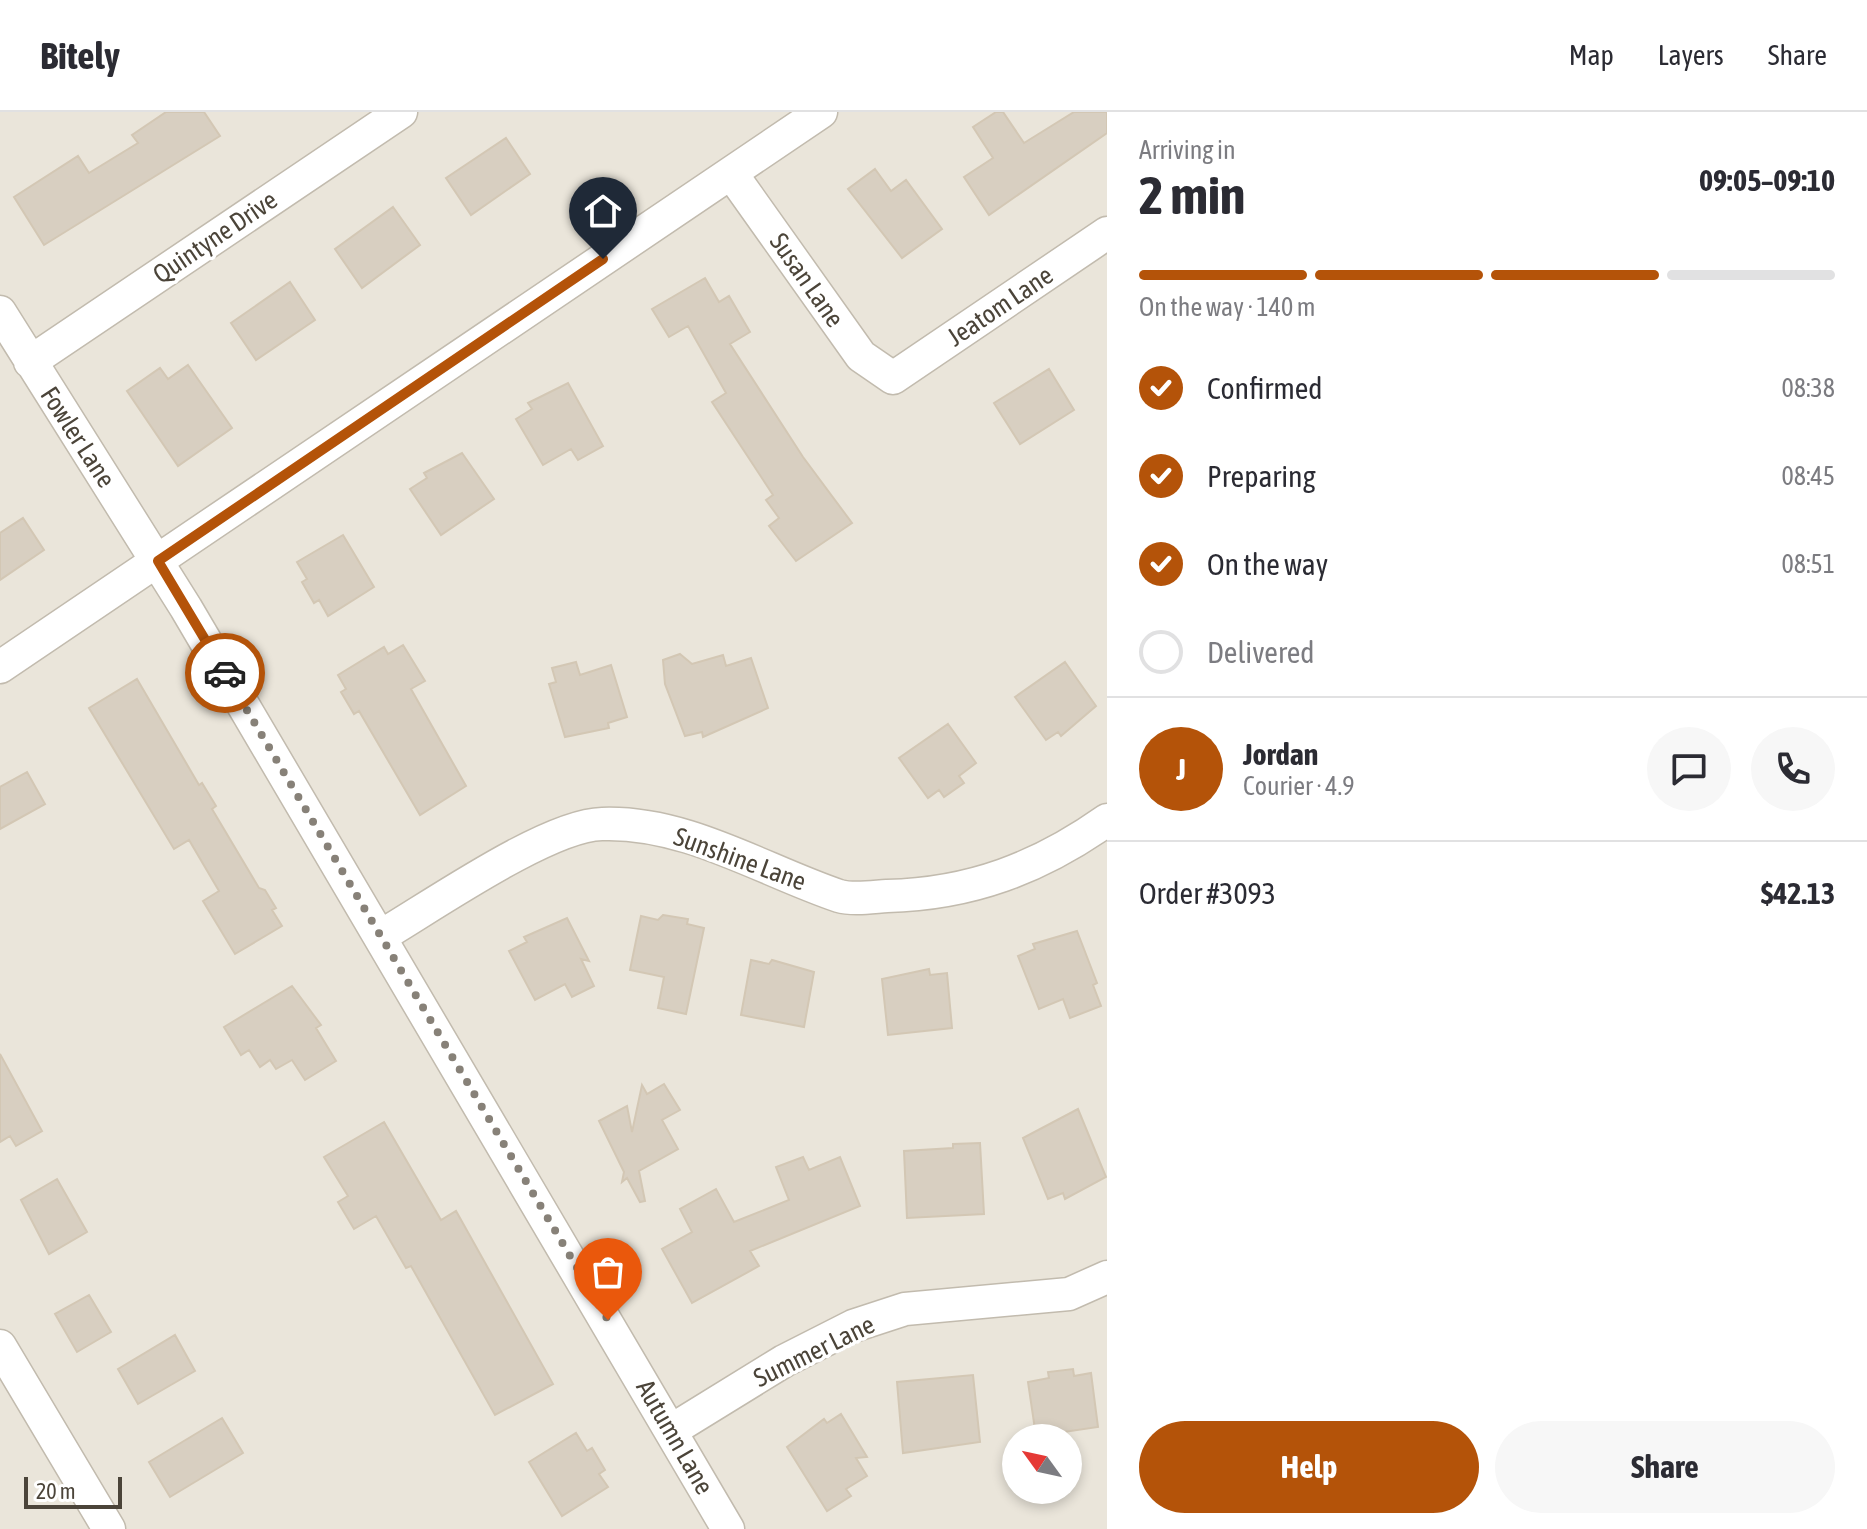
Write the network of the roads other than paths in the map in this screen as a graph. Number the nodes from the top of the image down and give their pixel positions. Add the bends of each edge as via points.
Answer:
1 (401, 112) edge
2 (821, 112) edge
3 (731, 173) junction
4 (1107, 233) edge
5 (0, 312) edge
6 (30, 362) junction
7 (893, 378) joint
8 (158, 561) junction
9 (0, 667) edge
10 (1107, 820) edge
11 (381, 936) junction
12 (1107, 1277) edge
13 (0, 1346) edge
14 (672, 1430) junction
15 (109, 1529) edge
16 (728, 1529) edge

1 - 6 street, Quintyne Drive
2 - 3 street
3 - 7 street, Susan Lane via 861,356
3 - 8 street
4 - 7 street, Jeatom Lane
5 - 6 street, Fowler Lane
6 - 8 street, Fowler Lane
8 - 9 street
8 - 11 street, Autumn Lane
10 - 11 street, Sunshine Lane via 1075,843 1001,879 924,895 843,897 670,831 600,824 537,844
11 - 14 street, Autumn Lane
12 - 14 street, Summer Lane via 1069,1294 905,1309 853,1326 784,1361
13 - 15 street
14 - 16 street, Autumn Lane

